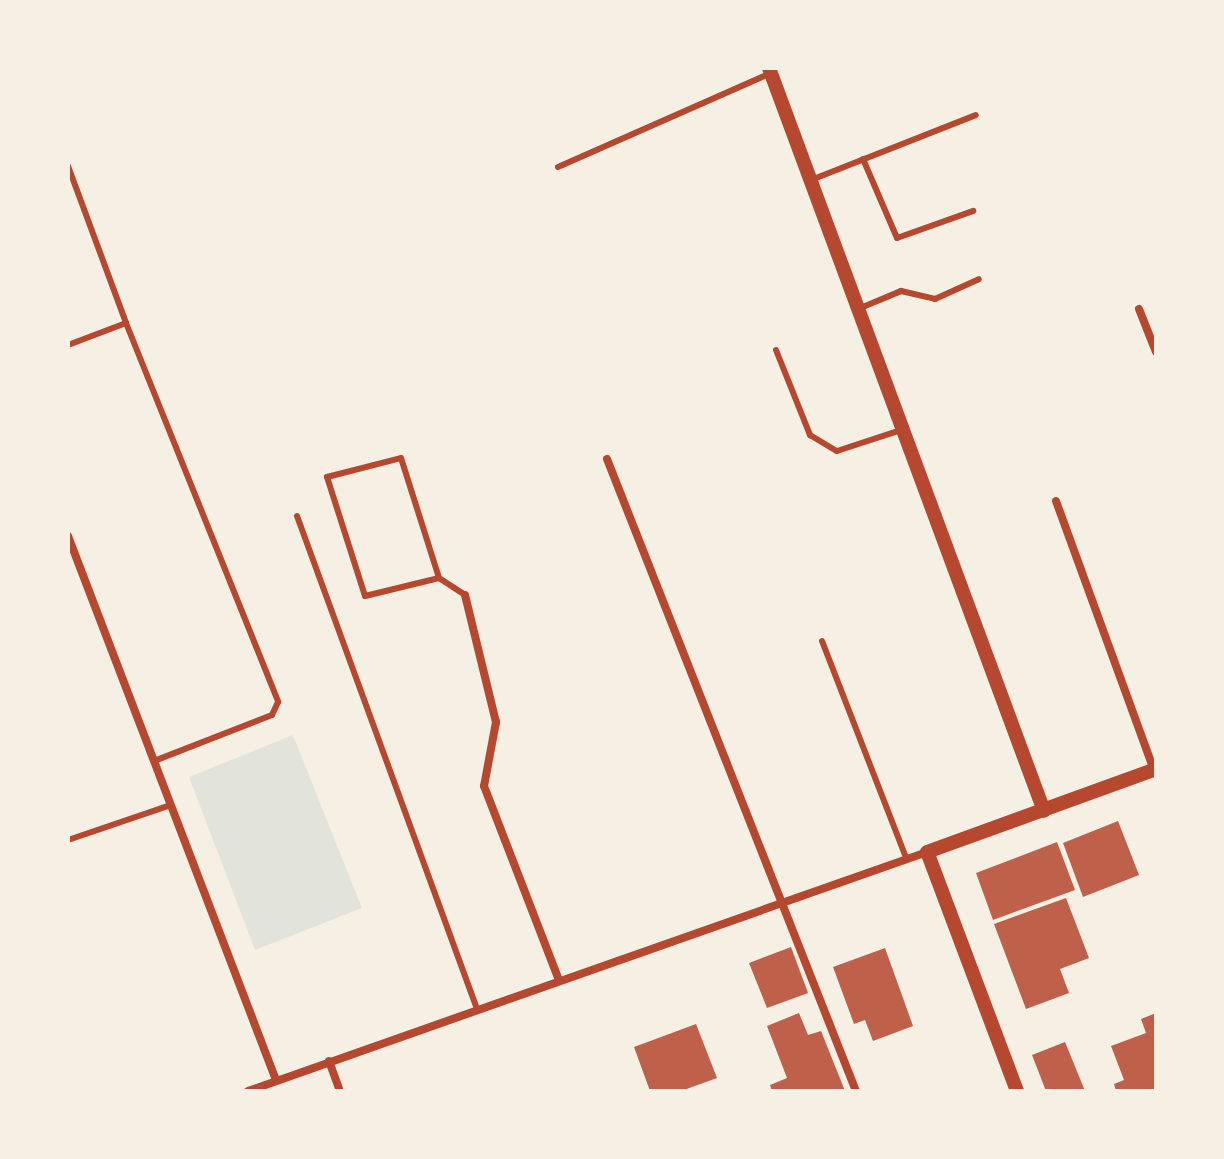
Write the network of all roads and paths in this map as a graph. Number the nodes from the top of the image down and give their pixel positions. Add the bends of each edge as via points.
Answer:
1 (770, 71) edge
2 (976, 115) dead end
3 (863, 159) junction
4 (68, 166) edge
5 (558, 167) dead end
6 (811, 180) junction
7 (973, 211) dead end
8 (979, 279) dead end
9 (858, 309) junction
10 (1139, 309) dead end
11 (126, 323) junction
12 (68, 345) edge
13 (776, 350) dead end
14 (1156, 352) edge
15 (905, 429) junction
16 (607, 459) dead end
17 (1056, 501) dead end
18 (297, 516) dead end
19 (68, 536) edge
20 (439, 578) junction
21 (465, 595) joint
22 (822, 641) dead end
23 (154, 761) junction
24 (1155, 769) edge
25 (171, 805) junction
26 (1044, 811) junction
27 (68, 840) edge
28 (927, 852) junction
29 (906, 858) junction
30 (779, 900) junction
31 (559, 980) junction
32 (477, 1009) junction
33 (329, 1061) junction
34 (276, 1080) junction
35 (248, 1091) edge
36 (340, 1091) edge
37 (856, 1091) edge
38 (1017, 1091) edge

1 - 5 lane
1 - 6 street
2 - 3 lane
3 - 6 lane
3 - 7 lane via 897,238
4 - 11 lane
6 - 9 street
8 - 9 lane via 935,299 901,291
9 - 15 street
10 - 14 street
11 - 12 lane
11 - 23 lane via 278,702 272,715
13 - 15 lane via 810,435 837,451
15 - 26 street
16 - 30 street
17 - 24 street
18 - 32 lane
19 - 23 street
20 - 20 lane via 365,596 327,477 401,458
20 - 21 lane
21 - 31 street via 496,722 484,786
22 - 29 lane
23 - 25 street
24 - 26 street
25 - 27 lane
25 - 34 street
26 - 28 street
28 - 29 street
28 - 38 street
29 - 30 street
30 - 31 street
30 - 37 street
31 - 32 street
32 - 33 street
33 - 34 street
33 - 36 street
34 - 35 street

